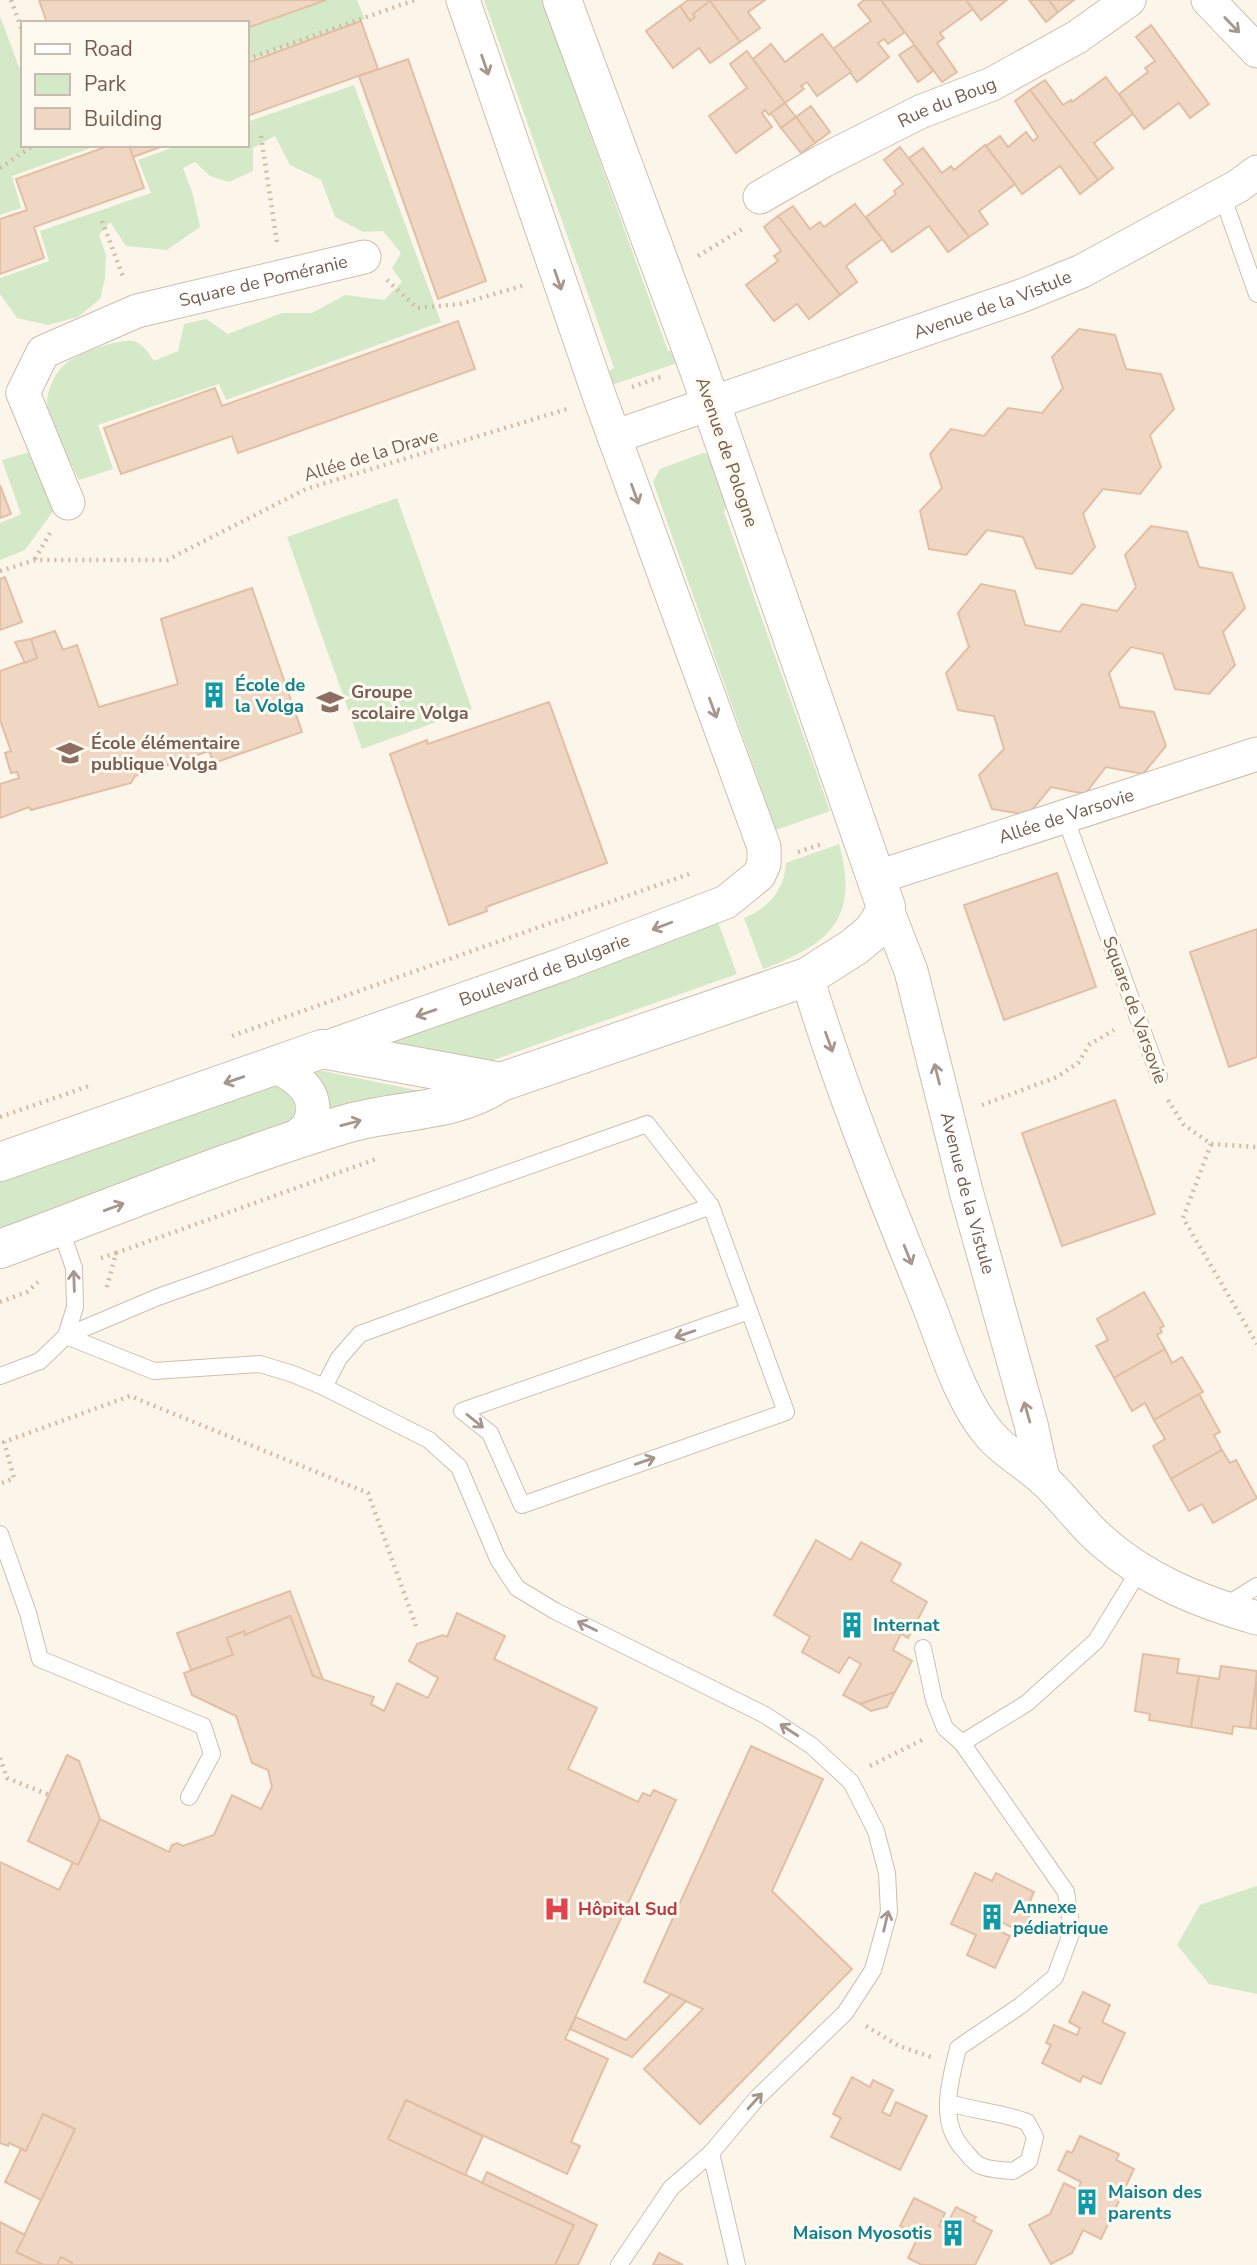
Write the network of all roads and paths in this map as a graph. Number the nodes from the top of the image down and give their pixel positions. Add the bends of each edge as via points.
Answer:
1 (11, 0) edge
2 (415, 0) edge
3 (464, 0) edge
4 (562, 0) edge
5 (1129, 0) edge
6 (1208, 0) edge
7 (21, 28) edge
8 (1257, 51) edge
9 (248, 59) edge
10 (261, 136) dead end
11 (31, 147) edge
12 (0, 168) edge
13 (1257, 172) edge
14 (1222, 195) junction
15 (760, 197) dead end
16 (102, 221) dead end
17 (746, 227) dead end
18 (698, 256) dead end
19 (364, 257) joint
20 (557, 276) junction
21 (282, 277) junction
22 (1257, 294) edge
23 (136, 311) junction
24 (12, 392) edge
25 (600, 398) junction
26 (711, 404) junction
27 (614, 437) junction
28 (68, 503) dead end
29 (0, 571) edge
30 (1257, 754) edge
31 (1065, 817) junction
32 (859, 831) junction
33 (761, 870) junction
34 (690, 874) dead end
35 (881, 892) junction
36 (807, 977) junction
37 (1137, 1017) junction
38 (223, 1040) dead end
39 (322, 1049) junction
40 (275, 1066) junction
41 (1159, 1076) joint
42 (501, 1082) junction
43 (93, 1085) dead end
44 (0, 1116) edge
45 (948, 1117) junction
46 (292, 1141) junction
47 (1211, 1144) junction
48 (1257, 1147) edge
49 (0, 1161) edge
50 (711, 1206) junction
51 (60, 1227) junction
52 (0, 1249) edge
53 (101, 1258) dead end
54 (38, 1282) dead end
55 (105, 1293) dead end
56 (0, 1302) edge
57 (750, 1311) junction
58 (66, 1336) junction
59 (1257, 1344) edge
60 (0, 1376) edge
61 (324, 1387) junction
62 (1043, 1479) junction
63 (2, 1483) dead end
64 (0, 1535) edge
65 (1140, 1569) junction
66 (1257, 1586) edge
67 (1222, 1608) junction
68 (1257, 1618) edge
69 (416, 1626) dead end
70 (923, 1648) dead end
71 (945, 1728) junction
72 (962, 1743) junction
73 (0, 1758) edge
74 (851, 1782) junction
75 (49, 1795) dead end
76 (189, 1797) dead end
77 (845, 2013) junction
78 (954, 2066) junction
79 (949, 2103) junction
80 (711, 2152) junction
81 (619, 2265) edge
82 (737, 2265) edge

1 - 7 path
2 - 9 path
3 -> 20 street
4 - 26 street, Avenue de Pologne
5 - 15 street, Rue du Boug via 1077,37 992,84 920,112
6 -> 8 street
10 - 21 path
11 - 12 path
13 - 14 street, Avenue de la Vistule
14 - 22 lane
14 - 26 street, Avenue de la Vistule via 1082,271 1021,296
16 - 23 path
17 - 18 path
19 - 20 path, Square de Poméranie via 417,308 460,304
19 - 21 street, Square de Poméranie
20 -> 25 street
21 - 23 street, Square de Poméranie
23 - 24 street, Square de Poméranie via 43,352
24 - 28 street
25 - 27 street
25 - 29 path, Allée de la Drave via 306,489 167,560 35,560
26 - 27 street, Avenue de la Vistule
26 - 32 street, Avenue de Pologne
27 -> 33 street via 764,847
30 - 31 street, Allée de Varsovie
31 - 35 street, Allée de Varsovie
31 - 37 lane, Square de Varsovie
32 - 33 path
32 - 35 street, Avenue de Pologne
33 -> 39 street, Boulevard de Bulgarie via 726,902
34 - 38 path
35 - 36 street via 880,921 871,933
45 -> 35 street, Avenue de la Vistule via 911,971
36 - 42 street
36 -> 62 street via 891,1213 962,1387 990,1436
37 - 41 lane, Square de Varsovie
37 - 45 path via 1090,1044 1078,1063 1057,1077
39 - 40 street, Boulevard de Bulgarie
39 - 42 street
40 - 46 street via 294,1075 310,1097 307,1127
40 -> 49 street, Boulevard de Bulgarie
41 - 47 path, Square de Varsovie via 1183,1124
46 -> 42 street via 388,1114 434,1110 482,1095
43 - 44 path
62 -> 45 street, Avenue de la Vistule
51 -> 46 street
47 - 48 path
47 - 59 path via 1183,1218
50 - 57 lane
50 - 58 lane via 647,1124 158,1297
50 - 61 lane via 360,1334 339,1358
51 - 52 street
58 -> 51 lane via 75,1307 74,1268
53 - 55 path via 116,1252
54 - 56 path via 27,1292
57 -> 57 lane via 502,1397 463,1411 490,1433 522,1505 786,1412
58 - 60 lane via 40,1361
58 - 61 lane via 154,1371 260,1364
74 -> 61 lane via 812,1746 765,1714 517,1588 499,1559 459,1468 429,1440
62 - 65 street via 1101,1540
63 - 69 path via 14,1478 5,1442 130,1395 368,1493
64 - 76 lane via 40,1659 203,1726 212,1754
65 - 67 street via 1182,1593
65 - 72 lane via 1096,1642 1027,1703
66 - 67 lane
67 - 68 street
70 - 71 lane
71 - 72 lane
71 - 74 path via 864,1770
72 - 78 lane via 1066,1892 1072,1931 1055,1977 958,2048
73 - 75 path via 7,1778
77 -> 74 lane via 873,1970 889,1912 887,1873 876,1830
77 - 78 path via 899,2046
80 -> 77 lane via 758,2097
78 - 79 lane
79 - 79 lane via 948,2126 959,2146 979,2166 1013,2171 1029,2161 1035,2137 1027,2122 1002,2112
80 - 81 lane via 671,2188
80 - 82 lane

